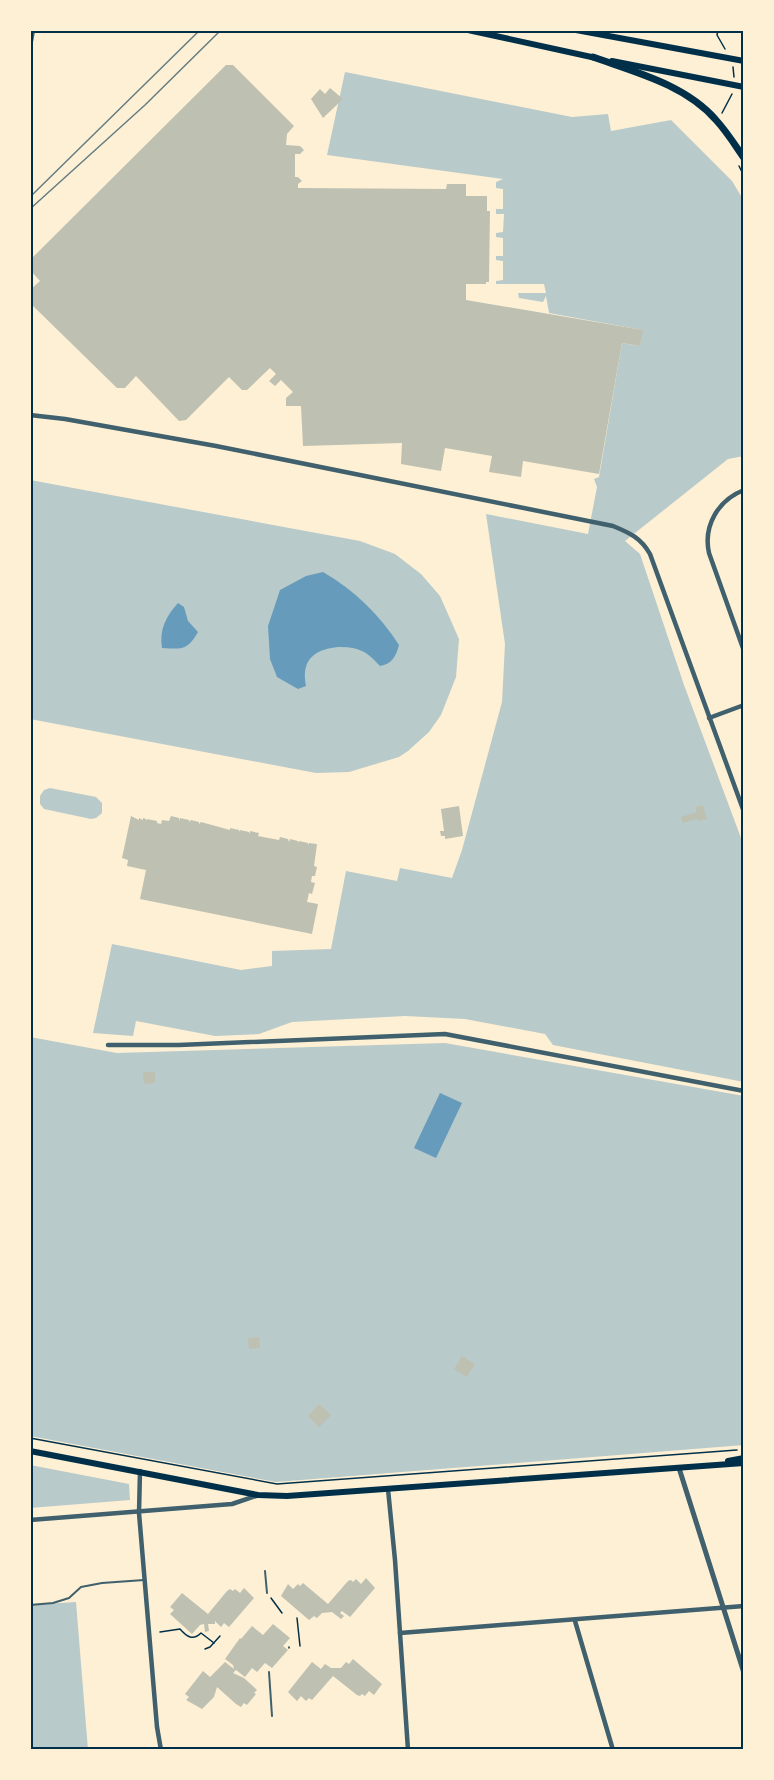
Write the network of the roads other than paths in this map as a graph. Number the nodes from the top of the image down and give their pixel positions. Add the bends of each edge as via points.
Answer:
1 (33, 30) edge
2 (468, 30) edge
3 (576, 30) edge
4 (30, 46) edge
5 (593, 57) junction
6 (744, 61) edge
7 (744, 87) edge
8 (744, 158) edge
9 (30, 415) edge
10 (744, 490) edge
11 (744, 651) edge
12 (744, 705) edge
13 (709, 718) junction
14 (744, 812) edge
15 (108, 1045) dead end
16 (744, 1091) edge
17 (30, 1450) edge
18 (744, 1458) edge
19 (744, 1463) edge
20 (679, 1467) junction
21 (140, 1471) junction
22 (388, 1489) junction
23 (258, 1495) junction
24 (139, 1513) junction
25 (30, 1520) edge
26 (265, 1570) dead end
27 (145, 1580) junction
28 (267, 1593) road end
29 (30, 1605) edge
30 (744, 1606) edge
31 (722, 1608) junction
32 (575, 1621) junction
33 (400, 1633) junction
34 (269, 1672) dead end
35 (744, 1673) edge
36 (272, 1716) dead end
37 (161, 1750) edge
38 (408, 1750) edge
39 (612, 1750) edge

1 - 4 street
2 - 5 main road
3 - 6 main road
5 - 7 main road
5 - 8 main road via 648,76 696,102 715,118
9 - 13 street via 206,445 625,531 639,539 650,554
10 - 11 street via 714,514 707,546
12 - 13 street
13 - 14 street
15 - 16 street via 445,1034
17 - 21 main road
18 - 20 main road
19 - 20 main road
20 - 22 main road
20 - 31 street
21 - 23 main road
21 - 24 street
22 - 23 main road
22 - 33 street
23 - 24 street via 232,1504
24 - 25 street
24 - 27 street
26 - 28 lane
27 - 29 lane via 81,1587 69,1598
27 - 37 street
30 - 31 street
31 - 32 street
31 - 35 street
32 - 33 street
32 - 39 street
33 - 38 street
34 - 36 lane

